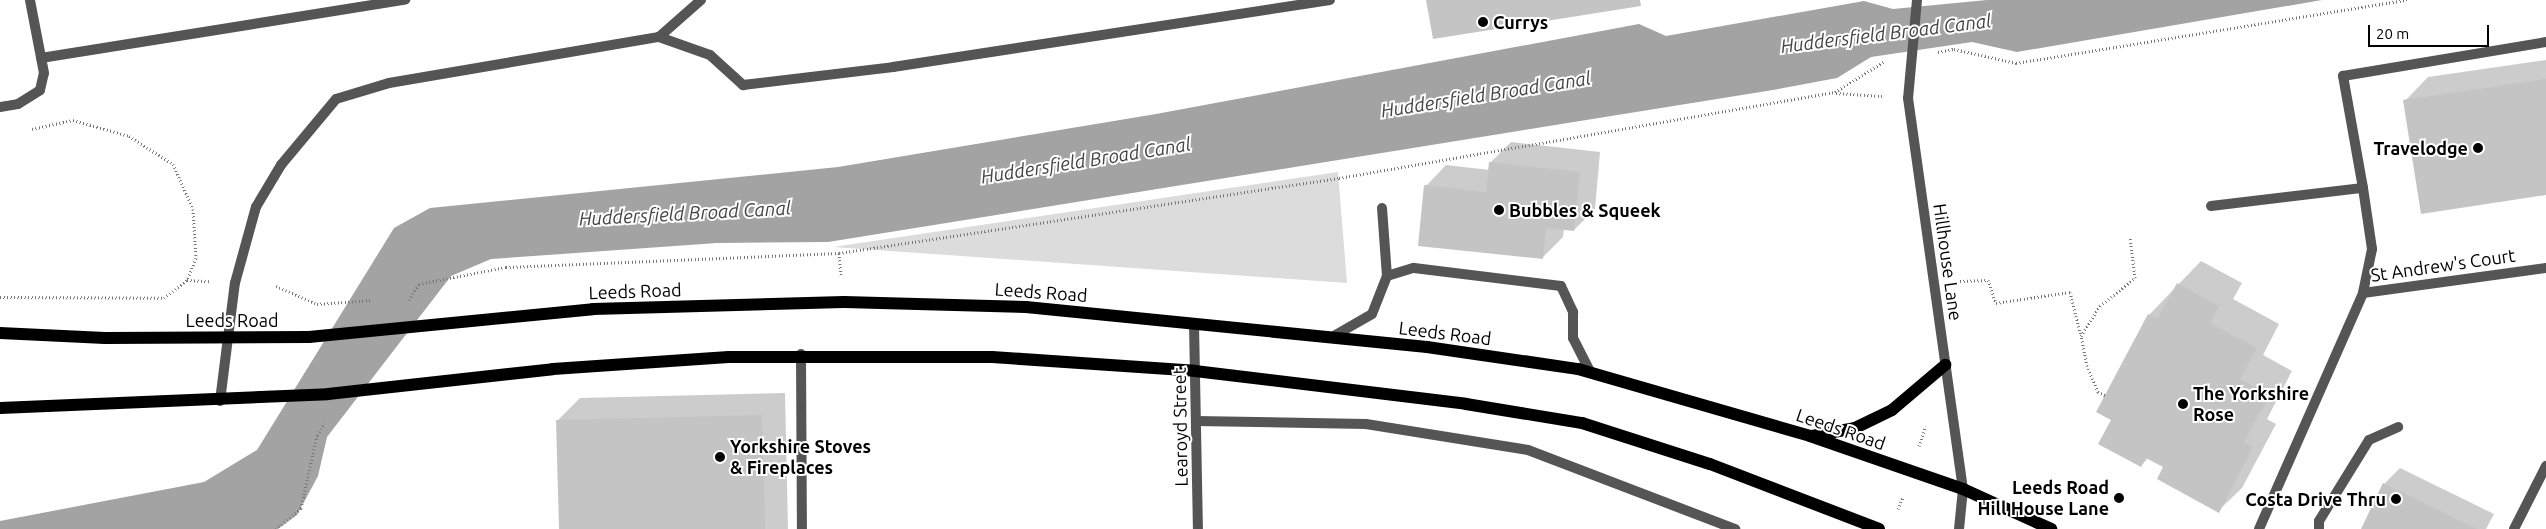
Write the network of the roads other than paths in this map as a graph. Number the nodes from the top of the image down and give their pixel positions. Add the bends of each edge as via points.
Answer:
1 (30, 0) edge
2 (405, 0) edge
3 (701, 0) edge
4 (1330, 0) edge
5 (1916, 0) edge
6 (659, 36) junction
7 (2546, 42) edge
8 (41, 58) junction
9 (0, 107) edge
10 (2363, 188) junction
11 (2211, 206) dead end
12 (1382, 208) dead end
13 (2546, 268) edge
14 (1388, 276) junction
15 (2363, 292) junction
16 (1194, 324) junction
17 (0, 333) edge
18 (1332, 337) junction
19 (228, 338) junction
20 (801, 354) junction
21 (1945, 365) junction
22 (1195, 371) junction
23 (1590, 372) junction
24 (220, 401) junction
25 (0, 408) edge
26 (1196, 421) junction
27 (2398, 427) dead end
28 (1810, 436) junction
29 (2546, 466) edge
30 (1963, 489) junction
31 (802, 529) edge
32 (1198, 529) edge
33 (1735, 529) edge
34 (1879, 529) edge
35 (1960, 529) edge
36 (2051, 529) edge
37 (2259, 529) edge
38 (2319, 529) edge
39 (2514, 529) edge

1 - 8 street
2 - 8 street
3 - 6 street
4 - 6 street via 742,85 710,55
5 - 21 street, Hillhouse Lane via 1908,98
6 - 19 street via 388,83 336,99 280,165 256,207 235,283
7 - 10 street via 2343,76
8 - 9 street via 44,73 40,90 18,104
10 - 11 street
10 - 15 street via 2372,249
12 - 14 street
13 - 15 street, St Andrew's Court
14 - 18 street via 1372,314
14 - 23 street via 1414,268 1561,286 1573,312 1573,338
15 - 37 street, St Andrew's Court
16 - 18 main road, Leeds Road
16 - 19 main road, Leeds Road via 1026,307 844,302 593,309 309,337
16 - 22 street, Learoyd Street
17 - 19 main road, Leeds Road
18 - 23 main road, Leeds Road via 1427,346
19 - 24 street
20 - 22 main road via 992,358
20 - 24 main road via 552,369
20 - 31 street
21 - 28 main road via 1892,410 1856,428
21 - 30 street, Hillhouse Lane
22 - 26 street, Learoyd Street
22 - 34 main road via 1466,404 1582,423 1710,464
23 - 28 main road, Leeds Road
24 - 25 main road
26 - 32 street, Learoyd Street
26 - 33 street via 1366,424 1528,450
27 - 38 street via 2369,440 2319,521
28 - 30 main road, Leeds Road
29 - 39 street
30 - 35 street, Hillhouse Lane
30 - 36 main road, Leeds Road

